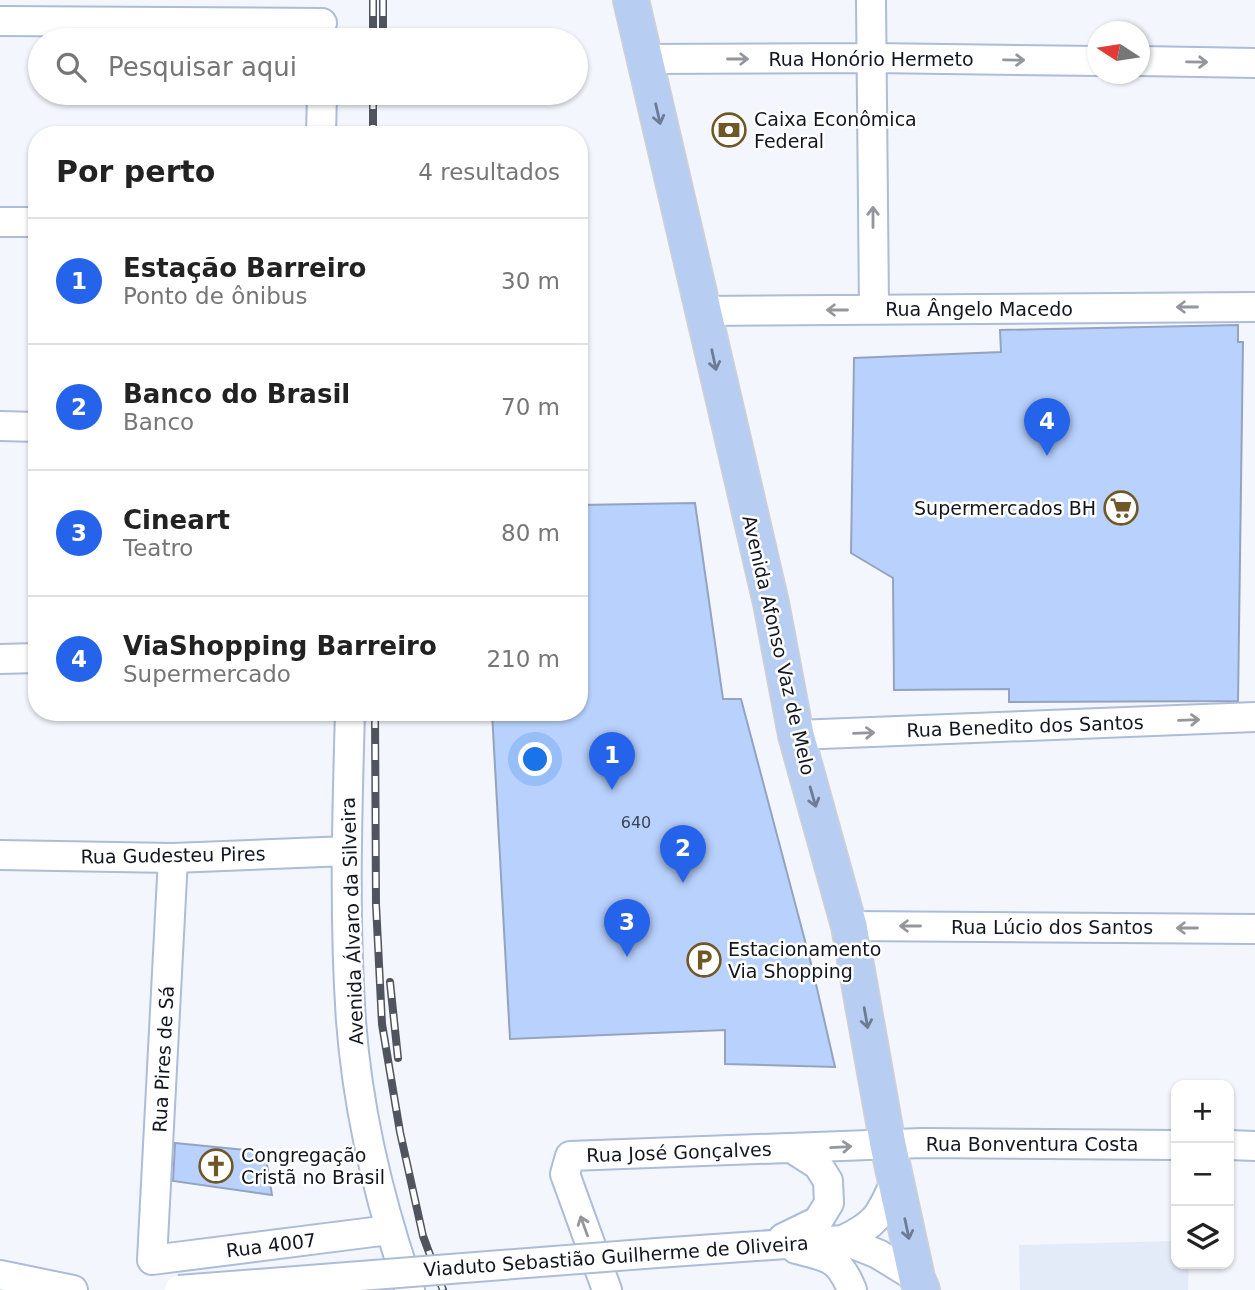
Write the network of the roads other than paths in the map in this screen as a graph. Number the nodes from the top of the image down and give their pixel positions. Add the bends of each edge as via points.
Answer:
1 (631, 0) edge
2 (871, 0) edge
3 (38, 11) edge
4 (0, 21) edge
5 (322, 21) edge
6 (872, 58) junction
7 (645, 59) junction
8 (1087, 61) edge
9 (1150, 61) edge
10 (1255, 63) edge
11 (322, 105) edge
12 (321, 126) edge
13 (0, 222) edge
14 (28, 222) edge
15 (1255, 307) edge
16 (874, 309) junction
17 (703, 310) junction
18 (0, 426) edge
19 (28, 427) edge
20 (28, 658) edge
21 (0, 659) edge
22 (1255, 717) edge
23 (350, 721) edge
24 (796, 736) junction
25 (346, 851) junction
26 (0, 855) edge
27 (173, 858) junction
28 (849, 926) junction
29 (1255, 929) edge
30 (888, 1145) junction
31 (1171, 1145) edge
32 (1234, 1145) edge
33 (1255, 1146) edge
34 (793, 1149) junction
35 (896, 1180) junction
36 (389, 1230) junction
37 (843, 1240) junction
38 (773, 1243) junction
39 (152, 1260) joint
40 (0, 1275) edge
41 (917, 1286) edge
42 (73, 1290) edge
43 (179, 1290) edge
44 (410, 1290) edge
45 (607, 1290) edge
46 (852, 1290) edge

1 - 7 main road, Avenida Afonso Vaz de Melo
2 - 6 street
3 - 4 street
3 - 5 street
7 -> 6 street, Rua Honório Hermeto
6 -> 8 street, Rua Honório Hermeto
16 -> 6 street
7 -> 17 main road, Avenida Afonso Vaz de Melo
9 -> 10 street
11 - 12 street
13 - 14 street
15 -> 16 street, Rua Ângelo Macedo
16 -> 17 street, Rua Ângelo Macedo
17 -> 24 main road, Avenida Afonso Vaz de Melo via 771,603
18 - 19 street
20 - 21 street
24 -> 22 street, Rua Benedito dos Santos
23 - 25 street, Avenida Álvaro da Silveira
24 -> 28 main road, Avenida Afonso Vaz de Melo
25 - 27 street, Rua Gudesteu Pires
25 - 36 street, Avenida Álvaro da Silveira via 351,1021 365,1122
26 - 27 street, Rua Gudesteu Pires
27 - 39 street, Rua Pires de Sá
29 -> 28 street, Rua Lúcio dos Santos
28 -> 30 main road, Avenida Afonso Vaz de Melo
30 - 31 street, Rua Bonventura Costa
34 -> 30 street, Rua José Gonçalves
30 - 35 main road, Avenida Afonso Vaz de Melo
32 - 33 street
34 - 38 street via 818,1165 828,1181 829,1203 818,1221
45 -> 34 street, Rua José Gonçalves via 565,1174 570,1156
35 - 37 street, Viaduto Sebastião Guilherme de Oliveira via 880,1215 867,1229
35 -> 41 main road, Avenida Afonso Vaz de Melo
36 - 39 street, Rua 4007
36 - 44 street, Avenida Álvaro da Silveira
37 - 38 street, Viaduto Sebastião Guilherme de Oliveira
37 - 41 street, Viaduto Sebastião Guilherme de Oliveira via 878,1254
38 - 43 street, Viaduto Sebastião Guilherme de Oliveira, bridge
38 - 46 street via 829,1257 846,1274
40 - 42 street

